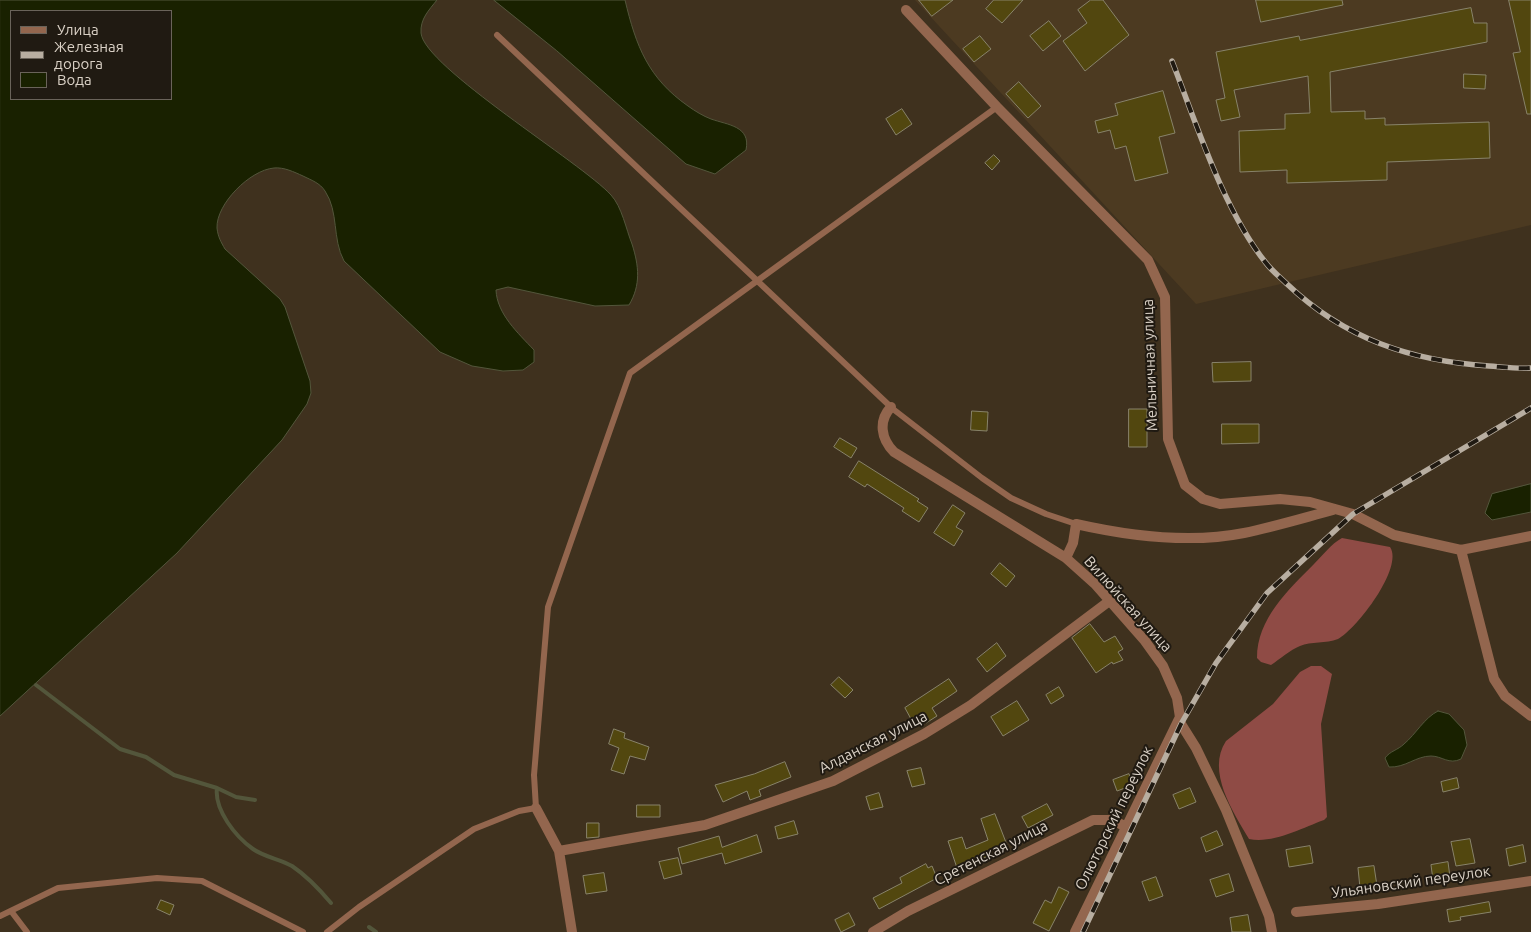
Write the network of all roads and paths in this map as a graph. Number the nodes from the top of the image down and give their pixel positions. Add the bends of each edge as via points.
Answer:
1 (906, 10) dead end
2 (497, 35) dead end
3 (997, 107) junction
4 (757, 281) junction
5 (891, 407) junction
6 (1334, 510) junction
7 (1076, 524) junction
8 (1531, 536) edge
9 (1461, 550) junction
10 (1066, 558) junction
11 (1108, 602) junction
12 (1531, 716) edge
13 (1180, 717) junction
14 (536, 808) junction
15 (1126, 827) junction
16 (559, 851) junction
17 (1531, 881) edge
18 (11, 911) junction
19 (1296, 912) dead end
20 (0, 916) edge
21 (27, 932) edge
22 (303, 932) edge
23 (327, 932) edge
24 (572, 932) edge
25 (873, 932) edge
26 (1075, 932) edge
27 (1272, 932) edge

1 - 3 street, Мельничная улица
2 - 4 lane
3 - 4 lane
3 - 6 street, Мельничная улица via 1148,260 1165,297 1168,438 1185,486 1203,499 1220,504 1280,499 1310,502
4 - 5 lane
4 - 14 lane via 630,373 548,607 534,775
5 - 7 lane via 1012,498
5 - 10 street, Вилюйская улица via 884,416 882,432 894,452
6 - 7 street via 1243,533 1207,538 1119,534
6 - 9 street, Мельничная улица via 1353,514 1394,535
7 - 10 street
8 - 9 street, Мельничная улица
9 - 12 street via 1494,680 1505,696
10 - 11 street, Вилюйская улица via 1095,584
11 - 13 street, Вилюйская улица via 1145,641 1163,666 1177,698
11 - 16 street, Алданская улица via 971,704 924,734 833,780 705,825
13 - 15 street, Олюторский переулок
13 - 27 street, Вилюйская улица via 1226,810 1269,916
14 - 16 street
14 - 23 lane via 519,811 474,829
15 - 25 street, Сретенская улица via 1113,820 1093,820 908,911
15 - 26 street, Олюторский переулок
16 - 24 street
17 - 19 street, Ульяновский переулок via 1378,904
18 - 20 lane
18 - 21 lane
18 - 22 lane via 58,888 157,878 202,881

